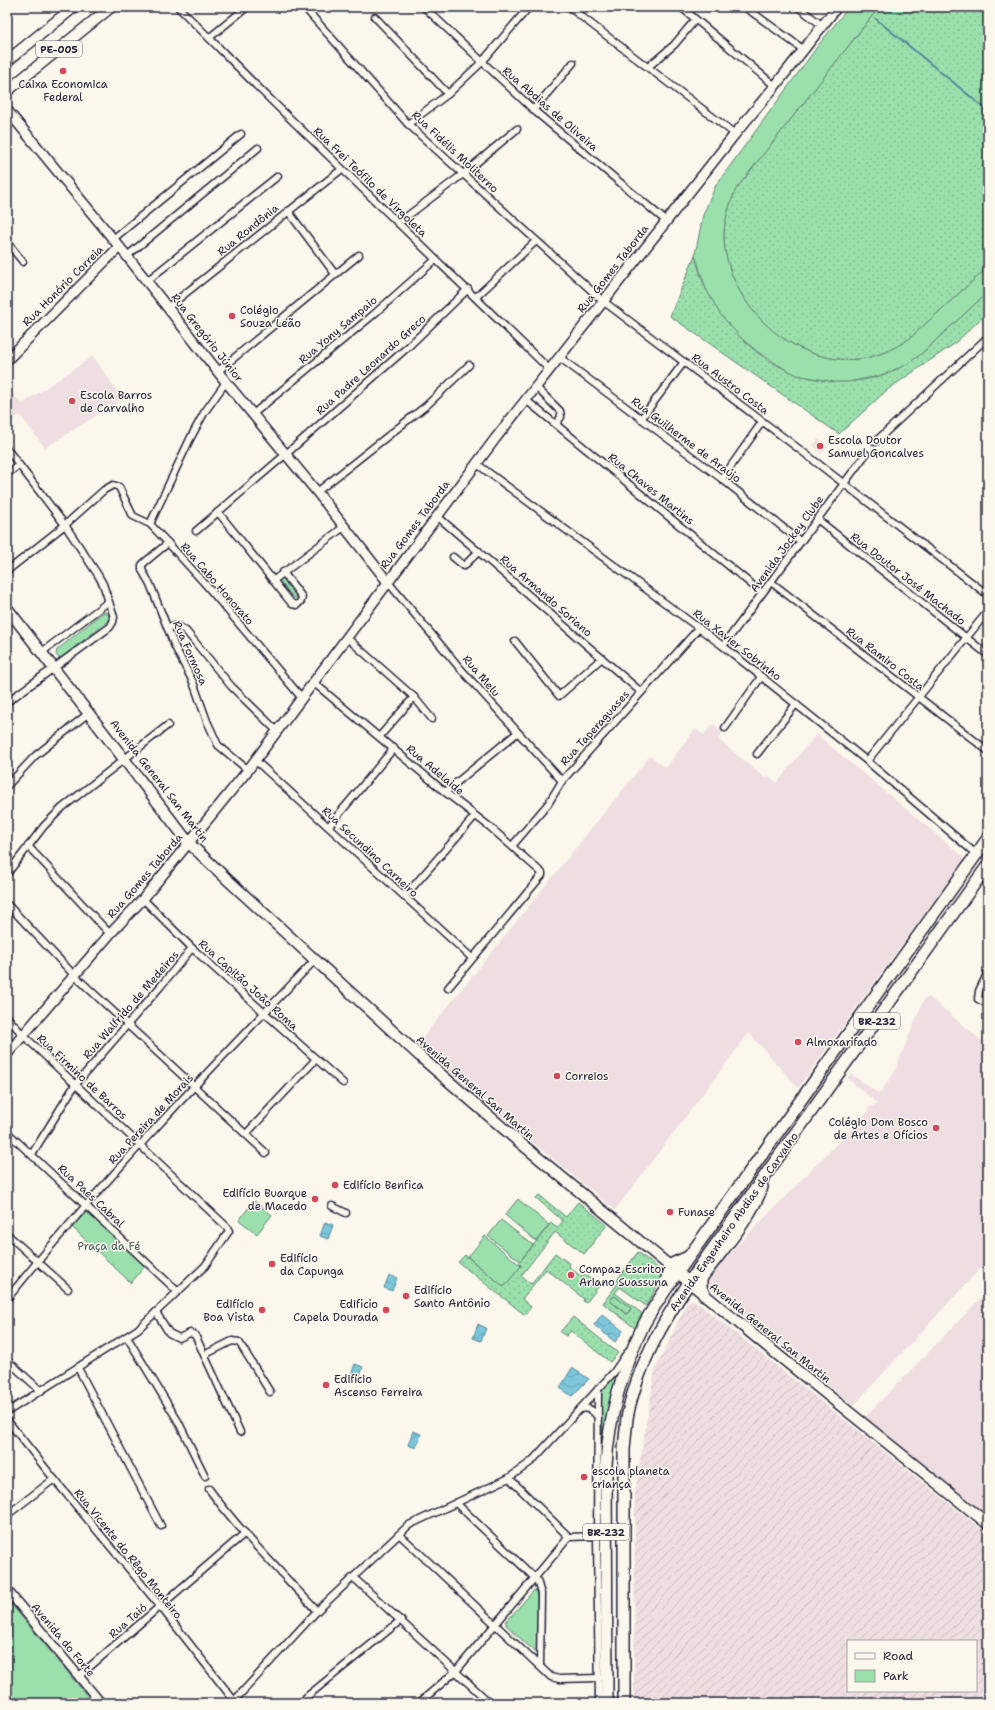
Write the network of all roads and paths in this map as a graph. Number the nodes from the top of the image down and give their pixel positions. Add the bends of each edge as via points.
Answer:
1 (74, 7) edge
2 (112, 7) edge
3 (178, 7) edge
4 (247, 7) edge
5 (304, 7) edge
6 (424, 7) edge
7 (530, 7) edge
8 (569, 7) edge
9 (680, 7) edge
10 (745, 7) edge
11 (798, 7) edge
12 (837, 7) edge
13 (375, 17) dead end
14 (695, 20) junction
15 (823, 26) junction
16 (209, 38) junction
17 (804, 50) junction
18 (7, 62) edge
19 (482, 62) junction
20 (573, 63) dead end
21 (648, 67) junction
22 (775, 86) junction
23 (7, 91) edge
24 (448, 94) junction
25 (534, 109) junction
26 (7, 110) edge
27 (408, 124) junction
28 (517, 128) dead end
29 (241, 134) dead end
30 (735, 134) junction
31 (258, 148) dead end
32 (342, 169) junction
33 (462, 174) junction
34 (278, 176) dead end
35 (288, 211) junction
36 (666, 221) junction
37 (398, 223) junction
38 (113, 239) junction
39 (536, 241) junction
40 (7, 242) edge
41 (119, 247) junction
42 (359, 255) dead end
43 (127, 256) junction
44 (435, 260) junction
45 (24, 262) dead end
46 (335, 274) junction
47 (147, 281) junction
48 (468, 289) junction
49 (476, 297) junction
50 (603, 301) junction
51 (167, 308) junction
52 (988, 337) edge
53 (559, 357) junction
54 (7, 360) edge
55 (684, 362) junction
56 (469, 365) dead end
57 (550, 370) junction
58 (217, 372) junction
59 (226, 382) junction
60 (536, 387) junction
61 (526, 400) junction
62 (252, 414) junction
63 (641, 419) junction
64 (762, 422) junction
65 (556, 424) junction
66 (875, 442) dead end
67 (7, 449) edge
68 (286, 454) junction
69 (866, 454) dead end
70 (477, 464) junction
71 (19, 465) junction
72 (7, 474) edge
73 (722, 479) junction
74 (844, 483) junction
75 (317, 492) junction
76 (218, 512) junction
77 (438, 516) junction
78 (817, 519) junction
79 (150, 524) junction
80 (66, 525) junction
81 (345, 526) junction
82 (196, 531) dead end
83 (800, 541) junction
84 (168, 543) junction
85 (479, 551) junction
86 (453, 556) dead end
87 (7, 571) edge
88 (283, 572) junction
89 (274, 580) junction
90 (387, 581) junction
91 (771, 582) junction
92 (762, 593) junction
93 (988, 595) edge
94 (108, 602) junction
95 (7, 608) edge
96 (988, 610) edge
97 (167, 628) junction
98 (699, 628) junction
99 (346, 637) junction
100 (965, 637) junction
101 (515, 641) dead end
102 (723, 646) junction
103 (42, 652) junction
104 (988, 655) edge
105 (602, 658) junction
106 (54, 668) junction
107 (761, 677) junction
108 (313, 682) junction
109 (641, 692) junction
110 (301, 697) junction
111 (414, 697) junction
112 (918, 697) junction
113 (7, 702) edge
114 (796, 704) junction
115 (90, 712) junction
116 (432, 719) dead end
117 (168, 725) dead end
118 (725, 728) dead end
119 (276, 730) junction
120 (517, 733) junction
121 (380, 736) junction
122 (394, 748) junction
123 (988, 751) edge
124 (757, 754) dead end
125 (125, 758) junction
126 (255, 760) junction
127 (867, 761) junction
128 (248, 770) junction
129 (562, 781) junction
130 (7, 786) edge
131 (445, 792) junction
132 (475, 816) junction
133 (329, 826) junction
134 (988, 838) edge
135 (189, 843) junction
136 (28, 846) junction
137 (512, 846) junction
138 (976, 854) junction
139 (988, 865) edge
140 (7, 874) edge
141 (404, 897) junction
142 (143, 899) junction
143 (7, 904) edge
144 (110, 934) junction
145 (192, 948) junction
146 (472, 958) junction
147 (316, 959) junction
148 (988, 972) edge
149 (75, 976) junction
150 (448, 988) dead end
151 (988, 1004) edge
152 (264, 1012) junction
153 (7, 1017) edge
154 (127, 1025) junction
155 (23, 1035) junction
156 (7, 1054) edge
157 (316, 1059) junction
158 (343, 1083) dead end
159 (75, 1085) junction
160 (194, 1086) junction
161 (7, 1132) edge
162 (246, 1134) junction
163 (140, 1145) junction
164 (766, 1147) junction
165 (266, 1153) dead end
166 (32, 1154) junction
167 (764, 1176) junction
168 (86, 1205) junction
169 (332, 1206) dead end
170 (346, 1213) dead end
171 (7, 1234) edge
172 (38, 1260) junction
173 (674, 1268) junction
174 (695, 1280) junction
175 (68, 1289) dead end
176 (177, 1291) junction
177 (704, 1295) junction
178 (7, 1299) edge
179 (677, 1300) junction
180 (156, 1312) junction
181 (646, 1321) junction
182 (127, 1337) junction
183 (204, 1355) junction
184 (7, 1360) edge
185 (623, 1366) junction
186 (78, 1368) junction
187 (640, 1374) junction
188 (598, 1389) junction
189 (41, 1391) junction
190 (270, 1392) dead end
191 (578, 1410) junction
192 (7, 1412) edge
193 (598, 1418) junction
194 (7, 1420) edge
195 (240, 1432) dead end
196 (205, 1476) dead end
197 (509, 1478) junction
198 (54, 1479) junction
199 (209, 1489) dead end
200 (456, 1503) junction
201 (7, 1515) edge
202 (988, 1524) edge
203 (161, 1526) dead end
204 (245, 1533) junction
205 (399, 1534) junction
206 (597, 1536) junction
207 (569, 1537) junction
208 (354, 1578) junction
209 (536, 1578) junction
210 (7, 1590) edge
211 (160, 1606) junction
212 (317, 1611) junction
213 (401, 1620) junction
214 (497, 1624) junction
215 (540, 1666) junction
216 (456, 1671) junction
217 (79, 1676) junction
218 (599, 1678) junction
219 (235, 1702) edge
220 (101, 1703) edge
221 (298, 1703) edge
222 (419, 1703) edge
223 (490, 1703) edge
224 (599, 1703) edge
225 (607, 1703) edge
226 (624, 1703) edge

1 - 18 main road, PE-005
2 - 23 main road, PE-005
3 - 16 street, Rua Frei Teófilo de Virgoleta
4 - 16 street
5 - 27 street, Rua Fidélis Moliterno
6 - 19 street, Rua Abdias de Oliveira
7 - 19 street
8 - 21 street
9 - 14 street
10 - 17 street
11 - 15 street
12 - 15 main road, Rua Gomes Taborda
13 - 24 street
14 - 21 street via 674,45
14 - 22 street
15 - 17 main road, Rua Gomes Taborda
16 - 32 street, Rua Frei Teófilo de Virgoleta
17 - 22 main road, Rua Gomes Taborda
19 - 24 street
19 - 25 street, Rua Abdias de Oliveira
20 - 25 street
21 - 30 street
22 - 30 main road, Rua Gomes Taborda
24 - 27 street
25 - 36 street, Rua Abdias de Oliveira
26 - 38 main road, Rua Gregório Júnior
27 - 33 street, Rua Fidélis Moliterno
28 - 33 street
29 - 38 street
30 - 36 main road, Rua Gomes Taborda
31 - 43 street
32 - 35 street, Rua Rondônia
32 - 37 street, Rua Frei Teófilo de Virgoleta
33 - 37 street
33 - 39 street, Rua Fidélis Moliterno
34 - 47 street
35 - 46 street
35 - 51 street, Rua Rondônia
36 - 50 main road, Rua Gomes Taborda
37 - 44 street, Rua Frei Teófilo de Virgoleta
38 - 41 main road, Rua Gregório Júnior
39 - 49 street
39 - 50 street, Rua Fidélis Moliterno
40 - 45 street
41 - 43 main road, Rua Gregório Júnior
41 - 54 main road, Rua Honório Correia
42 - 46 street
43 - 47 main road, Rua Gregório Júnior
44 - 48 street, Rua Frei Teófilo de Virgoleta
44 - 62 street, Rua Yony Sampaio via 373,315
46 - 58 street
47 - 51 main road, Rua Gregório Júnior
48 - 49 street, Rua Frei Teófilo de Virgoleta
48 - 68 street, Rua Padre Leonardo Greco via 410,346
49 - 57 street, Rua Frei Teófilo de Virgoleta
50 - 53 main road, Rua Gomes Taborda
50 - 55 street, Rua Austro Costa
51 - 58 main road, Rua Gregório Júnior
52 - 66 street
53 - 57 main road, Rua Gomes Taborda
53 - 63 street, Rua Guilherme de Araújo
55 - 63 street
55 - 64 street, Rua Austro Costa
56 - 75 street via 427,405
57 - 60 main road, Rua Gomes Taborda
58 - 59 main road, Rua Gregório Júnior
59 - 62 main road, Rua Gregório Júnior
59 - 79 street via 204,413 190,439
60 - 61 main road, Rua Gomes Taborda
60 - 65 street via 560,411 561,417
61 - 65 street, Rua Chaves Martins
61 - 70 main road, Rua Gomes Taborda
62 - 68 main road, Rua Gregório Júnior
63 - 73 street, Rua Guilherme de Araújo
64 - 73 street
64 - 74 street, Rua Austro Costa
65 - 92 street, Rua Chaves Martins
67 - 71 street
68 - 75 main road, Rua Gregório Júnior
68 - 76 street, Rua Padre Leonardo Greco
69 - 74 street, Avenida Jockey Clube
70 - 77 main road, Rua Gomes Taborda
70 - 98 street, Rua Xavier Sobrinho
71 - 72 street
71 - 80 street
73 - 83 street, Rua Guilherme de Araújo
74 - 78 street, Avenida Jockey Clube
74 - 93 street, Rua Austro Costa
75 - 81 main road, Rua Gregório Júnior
76 - 82 street, Rua Padre Leonardo Greco
76 - 89 street
77 - 85 street, Rua Armando Soriano
77 - 90 main road, Rua Gomes Taborda
78 - 83 street, Avenida Jockey Clube
78 - 100 street, Rua Doutor José Machado
79 - 80 street, Rua Cabo Honorato via 132,514 119,487 113,485 104,490
79 - 84 street, Rua Cabo Honorato
80 - 87 street
80 - 94 street via 103,584
81 - 88 street
81 - 90 main road, Rua Gregório Júnior
83 - 91 street, Avenida Jockey Clube
84 - 97 street, Rua Formosa via 142,567
84 - 110 street, Rua Cabo Honorato
85 - 86 street via 464,566
85 - 105 street, Rua Armando Soriano
88 - 89 street
88 - 89 street via 302,597 301,602 297,605 292,604
90 - 99 main road, Rua Gomes Taborda
90 - 120 street, Rua Melu
91 - 92 street, Avenida Jockey Clube
91 - 112 street, Rua Ramiro Costa
92 - 102 street, Avenida Jockey Clube
94 - 103 street
94 - 106 street via 114,617 110,626
95 - 103 main road, Avenida General San Martin
96 - 100 street
97 - 119 street via 178,626 186,631 231,686
97 - 128 street, Rua Formosa via 193,682 218,745
98 - 102 street, Rua Xavier Sobrinho
98 - 109 street, Rua Taperaguases
99 - 108 main road, Rua Gomes Taborda
99 - 111 street
100 - 104 street, Rua Doutor José Machado
100 - 112 street
101 - 105 street via 559,696
102 - 107 street, Rua Xavier Sobrinho
103 - 106 main road, Avenida General San Martin
105 - 109 street, Rua Armando Soriano
106 - 113 street
106 - 115 main road, Avenida General San Martin
107 - 114 street, Rua Xavier Sobrinho
107 - 118 street
108 - 110 main road, Rua Gomes Taborda
108 - 121 street, Rua Adelaide
109 - 129 street, Rua Taperaguases
110 - 119 main road, Rua Gomes Taborda
111 - 116 street
111 - 121 street
112 - 123 street, Rua Ramiro Costa
112 - 127 street
114 - 124 street
114 - 127 street, Rua Xavier Sobrinho
115 - 125 main road, Avenida General San Martin
115 - 130 street via 35,756
117 - 125 street
119 - 126 main road, Rua Gomes Taborda
120 - 129 street, Rua Melu
120 - 131 street
121 - 122 street, Rua Adelaide
122 - 131 street, Rua Adelaide
122 - 133 street
125 - 135 main road, Avenida General San Martin
125 - 136 street via 62,808
126 - 128 main road, Rua Gomes Taborda
126 - 133 street, Rua Secundino Carneiro
127 - 138 street, Rua Xavier Sobrinho
128 - 135 main road, Rua Gomes Taborda
129 - 137 street, Rua Taperaguases via 548,804
131 - 132 street, Rua Adelaide
132 - 137 street, Rua Adelaide
132 - 141 street
133 - 141 street, Rua Secundino Carneiro
134 - 138 highway, Avenida Engenheiro Abdias de Carvalho / BR-232
135 - 142 main road, Rua Gomes Taborda
135 - 147 main road, Avenida General San Martin
136 - 140 street
136 - 144 street
137 - 146 street, Rua Adelaide via 542,875
138 - 164 highway, Avenida Engenheiro Abdias de Carvalho / BR-232
139 - 167 highway, Avenida Engenheiro Abdias de Carvalho / BR-232
141 - 146 street, Rua Secundino Carneiro
142 - 144 main road, Rua Gomes Taborda
142 - 145 street, Rua Capitão João Roma
143 - 149 street
144 - 149 main road, Rua Gomes Taborda
145 - 152 street, Rua Capitão João Roma
145 - 154 street, Rua Walfrido de Medeiros
146 - 150 street
147 - 152 street, Rua Pereira de Morais
147 - 173 main road, Avenida General San Martin via 423,1060
148 - 151 street via 978,998
149 - 154 street
149 - 155 main road, Rua Gomes Taborda
152 - 157 street, Rua Capitão João Roma
152 - 160 street, Rua Pereira de Morais
153 - 155 street, Rua Firmino de Barros
154 - 159 street, Rua Walfrido de Medeiros
154 - 160 street
155 - 156 main road, Rua Gomes Taborda
155 - 159 street, Rua Firmino de Barros
157 - 158 street, Rua Capitão João Roma
157 - 162 street
159 - 163 street, Rua Firmino de Barros
159 - 166 street, Rua Walfrido de Medeiros
160 - 162 street
160 - 163 street, Rua Pereira de Morais
161 - 166 street, Rua Paes Cabral
162 - 165 street
163 - 168 street, Rua Pereira de Morais
163 - 176 street, Rua Firmino de Barros via 229,1230 229,1234 205,1266
164 - 167 highway
164 - 173 highway, Avenida Engenheiro Abdias de Carvalho / BR-232 via 689,1257
166 - 168 street, Rua Paes Cabral
167 - 174 highway, Avenida Engenheiro Abdias de Carvalho / BR-232 via 703,1262
167 - 174 highway via 753,1208
168 - 172 street, Rua Pereira de Morais
168 - 176 street, Rua Paes Cabral
169 - 170 street
171 - 172 street
172 - 175 street
172 - 178 street, Rua Pereira de Morais
173 - 174 main road, Avenida General San Martin
173 - 181 highway, Avenida Engenheiro Abdias de Carvalho / BR-232
174 - 177 highway
174 - 179 highway, Avenida Engenheiro Abdias de Carvalho / BR-232
176 - 180 street
177 - 179 highway via 692,1293
177 - 202 main road, Avenida General San Martin
179 - 187 highway, Avenida Engenheiro Abdias de Carvalho / BR-232 via 656,1335
180 - 182 street
180 - 183 street via 172,1336 179,1338 194,1334
181 - 185 highway, Avenida Engenheiro Abdias de Carvalho / BR-232
181 - 187 highway via 640,1346
182 - 186 street
182 - 196 street via 178,1421
183 - 190 street via 232,1341 240,1342
183 - 195 street
184 - 189 street
185 - 187 highway via 637,1369
185 - 188 street
185 - 225 highway, Avenida Engenheiro Abdias de Carvalho / BR-232 via 610,1423 606,1465
186 - 189 street
186 - 203 street
187 - 226 highway, Avenida Engenheiro Abdias de Carvalho / BR-232 via 628,1418 624,1449
188 - 191 street
188 - 193 street
189 - 192 street
191 - 193 street via 591,1409
191 - 197 street via 540,1453
193 - 206 street
194 - 198 street, Rua Vicente do Rêgo Monteiro
197 - 200 street
197 - 207 street
198 - 201 street
198 - 211 street, Rua Vicente do Rêgo Monteiro
199 - 204 street
200 - 205 street via 409,1525
200 - 209 street
204 - 211 street, Rua Taió
204 - 212 street
205 - 208 street
205 - 214 street
206 - 207 street
206 - 218 street
207 - 209 street
208 - 212 street
208 - 213 street
209 - 214 street
209 - 215 street via 541,1594
210 - 217 street, Avenida do Forte
211 - 217 street, Rua Taió
211 - 219 street, Rua Vicente do Rêgo Monteiro
212 - 219 street
213 - 216 street
213 - 221 street
214 - 215 street
214 - 216 street
215 - 218 street via 556,1679
216 - 222 street
216 - 223 street
217 - 220 street, Avenida do Forte
218 - 224 street

